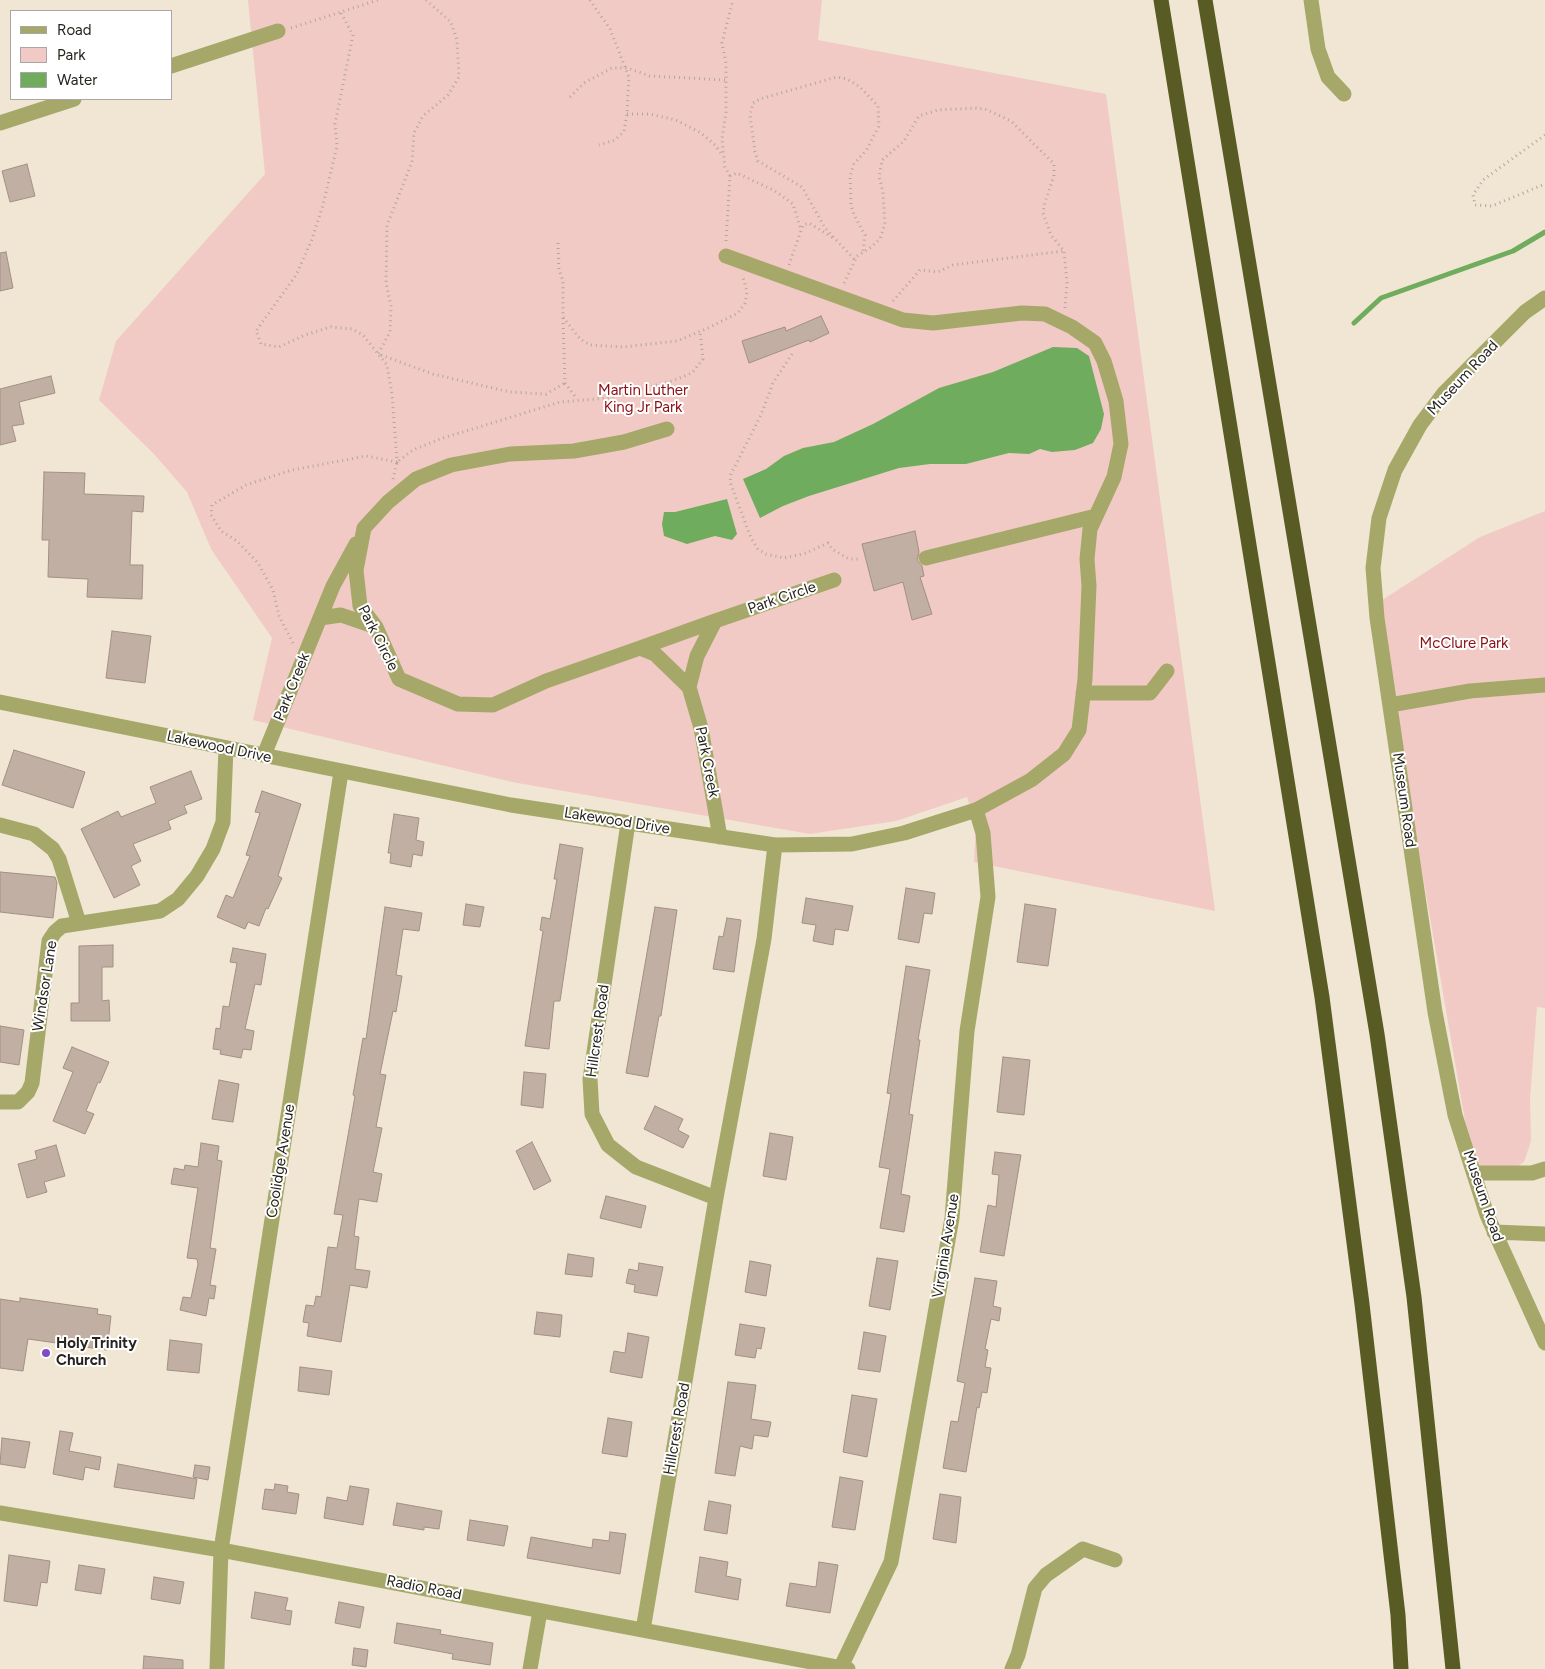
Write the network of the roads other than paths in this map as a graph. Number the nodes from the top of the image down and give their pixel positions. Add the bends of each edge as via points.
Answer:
1 (1161, 0) edge
2 (1205, 0) edge
3 (1311, 0) edge
4 (278, 31) road end
5 (172, 66) edge
6 (1344, 94) dead end
7 (71, 100) edge
8 (0, 123) edge
9 (726, 256) road end
10 (1545, 298) edge
11 (667, 429) dead end
12 (1096, 516) junction
13 (364, 528) junction
14 (926, 558) dead end
15 (834, 580) dead end
16 (320, 618) junction
17 (715, 621) junction
18 (376, 627) junction
19 (640, 648) junction
20 (1167, 671) dead end
21 (1545, 685) edge
22 (689, 687) junction
23 (1084, 693) junction
24 (0, 702) edge
25 (1390, 705) junction
26 (226, 748) junction
27 (264, 755) junction
28 (341, 772) junction
29 (976, 810) junction
30 (628, 823) junction
31 (0, 825) edge
32 (720, 837) junction
33 (775, 845) junction
34 (79, 923) junction
35 (0, 1102) edge
36 (1545, 1169) edge
37 (1474, 1173) junction
38 (716, 1198) junction
39 (1494, 1232) junction
40 (1545, 1234) edge
41 (1544, 1340) edge
42 (0, 1513) edge
43 (221, 1550) junction
44 (1115, 1560) dead end
45 (540, 1610) junction
46 (643, 1630) junction
47 (843, 1668) edge
48 (217, 1669) edge
49 (530, 1669) edge
50 (1012, 1669) edge
51 (1401, 1669) edge
52 (1453, 1669) edge

1 - 51 highway via 1322,997 1362,1304 1398,1615
2 - 52 highway via 1376,1034 1414,1297
3 - 6 street via 1318,49 1328,77
4 - 5 street
7 - 8 street
9 - 12 street via 903,320 933,323 1022,313 1045,314 1095,343 1116,401 1121,444 1114,477
10 - 25 street, Museum Road via 1525,312 1444,393 1420,426 1395,470 1379,518 1373,568
11 - 13 street via 624,442 574,451 510,454 451,465 416,479
12 - 14 street
12 - 23 street via 1090,529 1087,559 1089,586
13 - 16 street, Park Creek
13 - 18 street, Park Circle via 356,570 360,606
15 - 17 street, Park Circle
16 - 18 street via 341,615
16 - 27 street, Park Creek
17 - 19 street
17 - 22 street via 698,656
18 - 19 street, Park Circle via 399,679 458,704 492,704
19 - 22 street via 655,654
20 - 23 street via 1150,693
21 - 25 street via 1470,691
22 - 32 street, Park Creek via 701,728
23 - 29 street, Lakewood Drive via 1079,730 1064,754 1032,780
24 - 26 street, Lakewood Drive
25 - 37 street, Museum Road via 1435,1012 1455,1115
26 - 27 street, Lakewood Drive
26 - 34 street, Windsor Lane via 223,822 213,849 178,899 160,911
27 - 28 street, Lakewood Drive
28 - 30 street, Lakewood Drive via 512,805
28 - 43 street, Coolidge Avenue
29 - 33 street, Lakewood Drive via 904,833 852,844
29 - 47 street, Virginia Avenue via 983,834 988,897 967,1031 952,1218 891,1562
30 - 32 street, Lakewood Drive
30 - 38 street, Hillcrest Road via 590,1079 592,1114 608,1145 636,1167
31 - 34 street via 34,834 53,849
32 - 33 street, Lakewood Drive
33 - 38 street, Hillcrest Road via 764,939
34 - 35 street, Windsor Lane via 62,926 50,941 32,1083 18,1102
36 - 37 street via 1532,1173
37 - 39 street, Museum Road
38 - 46 street, Hillcrest Road
39 - 40 street
39 - 41 street, Museum Road
42 - 43 street, Radio Road
43 - 45 street, Radio Road
43 - 48 street, Coolidge Avenue
44 - 50 street via 1083,1549 1046,1575 1035,1588
45 - 46 street, Radio Road
45 - 49 street
46 - 47 street, Radio Road

